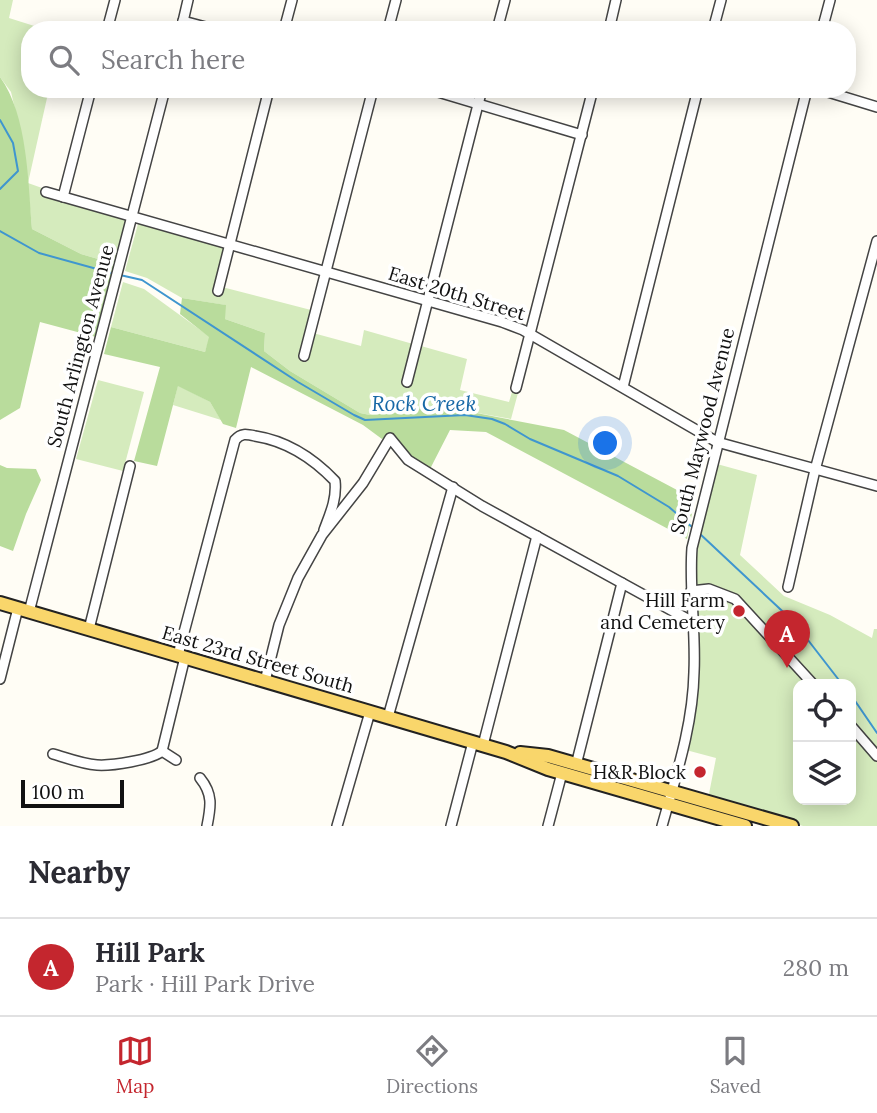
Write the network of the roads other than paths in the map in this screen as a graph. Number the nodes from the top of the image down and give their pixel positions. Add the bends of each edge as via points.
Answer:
1 (114, 0) edge
2 (188, 0) edge
3 (292, 0) edge
4 (396, 0) edge
5 (505, 0) edge
6 (616, 0) edge
7 (721, 0) edge
8 (830, 0) edge
9 (109, 21) edge
10 (183, 21) edge
11 (286, 21) edge
12 (390, 21) edge
13 (500, 21) edge
14 (610, 21) edge
15 (715, 21) edge
16 (824, 21) edge
17 (89, 98) edge
18 (163, 98) edge
19 (267, 98) edge
20 (371, 98) edge
21 (458, 98) edge
22 (480, 98) edge
23 (591, 98) edge
24 (696, 98) edge
25 (805, 98) edge
26 (848, 98) edge
27 (478, 104) junction
28 (877, 107) edge
29 (582, 135) junction
30 (46, 192) dead end
31 (63, 197) junction
32 (132, 217) junction
33 (877, 241) edge
34 (229, 245) junction
35 (326, 271) junction
36 (218, 291) dead end
37 (428, 300) junction
38 (530, 334) junction
39 (304, 356) dead end
40 (407, 382) dead end
41 (623, 387) junction
42 (516, 388) dead end
43 (717, 442) junction
44 (130, 466) dead end
45 (815, 470) junction
46 (453, 486) junction
47 (877, 486) edge
48 (322, 535) junction
49 (537, 536) junction
50 (622, 583) junction
51 (788, 587) dead end
52 (691, 591) junction
53 (0, 603) edge
54 (23, 610) junction
55 (691, 621) junction
56 (89, 629) junction
57 (181, 656) junction
58 (0, 679) edge
59 (808, 679) edge
60 (265, 681) junction
61 (370, 712) junction
62 (388, 717) junction
63 (856, 732) edge
64 (478, 743) junction
65 (162, 751) junction
66 (506, 752) junction
67 (53, 754) dead end
68 (877, 756) edge
69 (176, 760) dead end
70 (576, 765) junction
71 (562, 773) junction
72 (200, 778) dead end
73 (670, 797) junction
74 (207, 826) edge
75 (337, 826) edge
76 (451, 826) edge
77 (548, 826) edge
78 (662, 826) edge
79 (746, 826) edge
80 (792, 826) edge

1 - 9 street
2 - 10 street
3 - 11 street
4 - 12 street
5 - 13 street
6 - 14 street
7 - 15 street
8 - 16 street
17 - 31 street
18 - 32 street, South Arlington Avenue
19 - 34 street
20 - 35 street
21 - 27 street
22 - 27 street
23 - 29 street
24 - 41 street
25 - 43 street, South Maywood Avenue
26 - 28 street
27 - 29 street
27 - 37 street
29 - 38 street
30 - 31 street, East 20th Street
31 - 32 street, East 20th Street
32 - 34 street, East 20th Street
32 - 54 street, South Arlington Avenue
33 - 45 street
34 - 35 street, East 20th Street
34 - 36 street
35 - 37 street, East 20th Street
35 - 39 street
37 - 38 street, East 20th Street
37 - 40 street
38 - 41 street, East 20th Street
38 - 42 street
41 - 43 street, East 20th Street
43 - 45 street, East 20th Street
43 - 52 street, South Maywood Avenue via 692,548
44 - 56 street
45 - 47 street, East 20th Street
45 - 51 street
46 - 48 street via 408,460 390,438 363,483
46 - 49 street
46 - 62 street
48 - 57 street via 335,481 284,443 244,434 237,438
48 - 60 street via 286,604
49 - 50 street
49 - 64 street
50 - 55 street
50 - 70 street
52 - 55 street, South Maywood Avenue
52 - 59 street via 709,589 735,599
53 - 54 main road, East 23rd Street South
54 - 56 main road, East 23rd Street South
54 - 58 street, South Arlington Avenue
55 - 73 street, South Maywood Avenue via 692,701
56 - 57 main road, East 23rd Street South
57 - 60 main road, East 23rd Street South
57 - 65 street
60 - 61 main road, East 23rd Street South
61 - 62 main road, East 23rd Street South
61 - 75 street
62 - 64 main road, East 23rd Street South
63 - 68 street
64 - 66 main road, East 23rd Street South
64 - 76 street
65 - 67 street via 146,759 99,765
65 - 69 street
66 - 70 main road, East 23rd Street South via 548,756
66 - 71 main road, East 23rd Street South
70 - 73 main road, East 23rd Street South
71 - 73 main road, East 23rd Street South
71 - 77 street
72 - 74 street via 211,797
73 - 78 street, South Maywood Avenue
73 - 79 main road, East 23rd Street South
73 - 80 main road, East 23rd Street South

